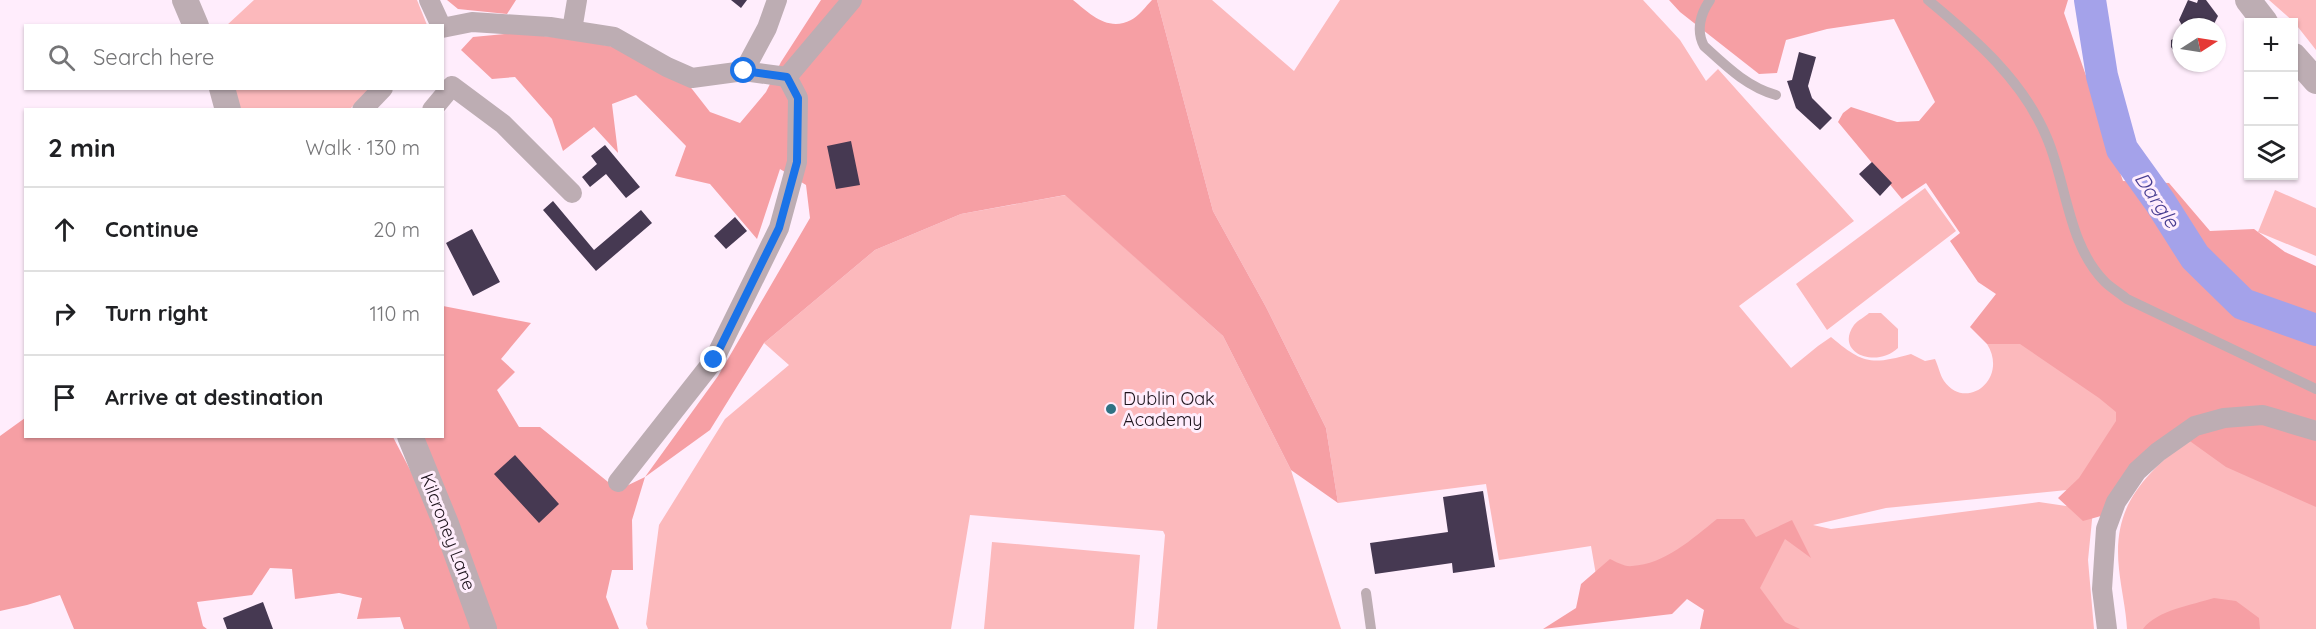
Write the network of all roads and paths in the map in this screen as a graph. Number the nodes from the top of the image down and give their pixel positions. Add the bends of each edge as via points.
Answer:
1 (185, 0) edge
2 (429, 0) edge
3 (577, 0) edge
4 (777, 0) edge
5 (852, 0) edge
6 (1710, 0) edge
7 (1928, 0) edge
8 (2248, 0) edge
9 (2262, 18) edge
10 (195, 24) edge
11 (441, 24) edge
12 (444, 27) edge
13 (572, 30) junction
14 (2298, 61) edge
15 (744, 71) junction
16 (787, 77) junction
17 (2316, 81) edge
18 (223, 90) edge
19 (381, 90) edge
20 (1776, 95) dead end
21 (227, 108) edge
22 (364, 108) edge
23 (434, 108) edge
24 (572, 193) dead end
25 (2316, 389) edge
26 (2316, 431) edge
27 (411, 438) edge
28 (618, 482) dead end
29 (1366, 593) dead end
30 (484, 629) edge
31 (1371, 629) edge
32 (2108, 629) edge

1 - 10 street
2 - 11 street
3 - 13 street
4 - 15 street
5 - 16 street
6 - 20 lane via 1703,10 1700,29 1704,46 1747,82
7 - 25 lane via 1973,37 2013,80 2034,113 2047,138 2086,256 2105,282 2127,299
8 - 9 street
12 - 13 street via 472,22
13 - 15 street via 614,36 692,78
14 - 17 street
15 - 16 street
16 - 28 street via 798,98 797,162 779,228 714,360
18 - 21 street
19 - 22 street
23 - 24 street via 452,86 503,124
26 - 32 street via 2264,415 2224,418 2195,426 2138,471 2116,502 2106,529 2102,589
27 - 30 street, Kilcroney Lane
29 - 31 lane

